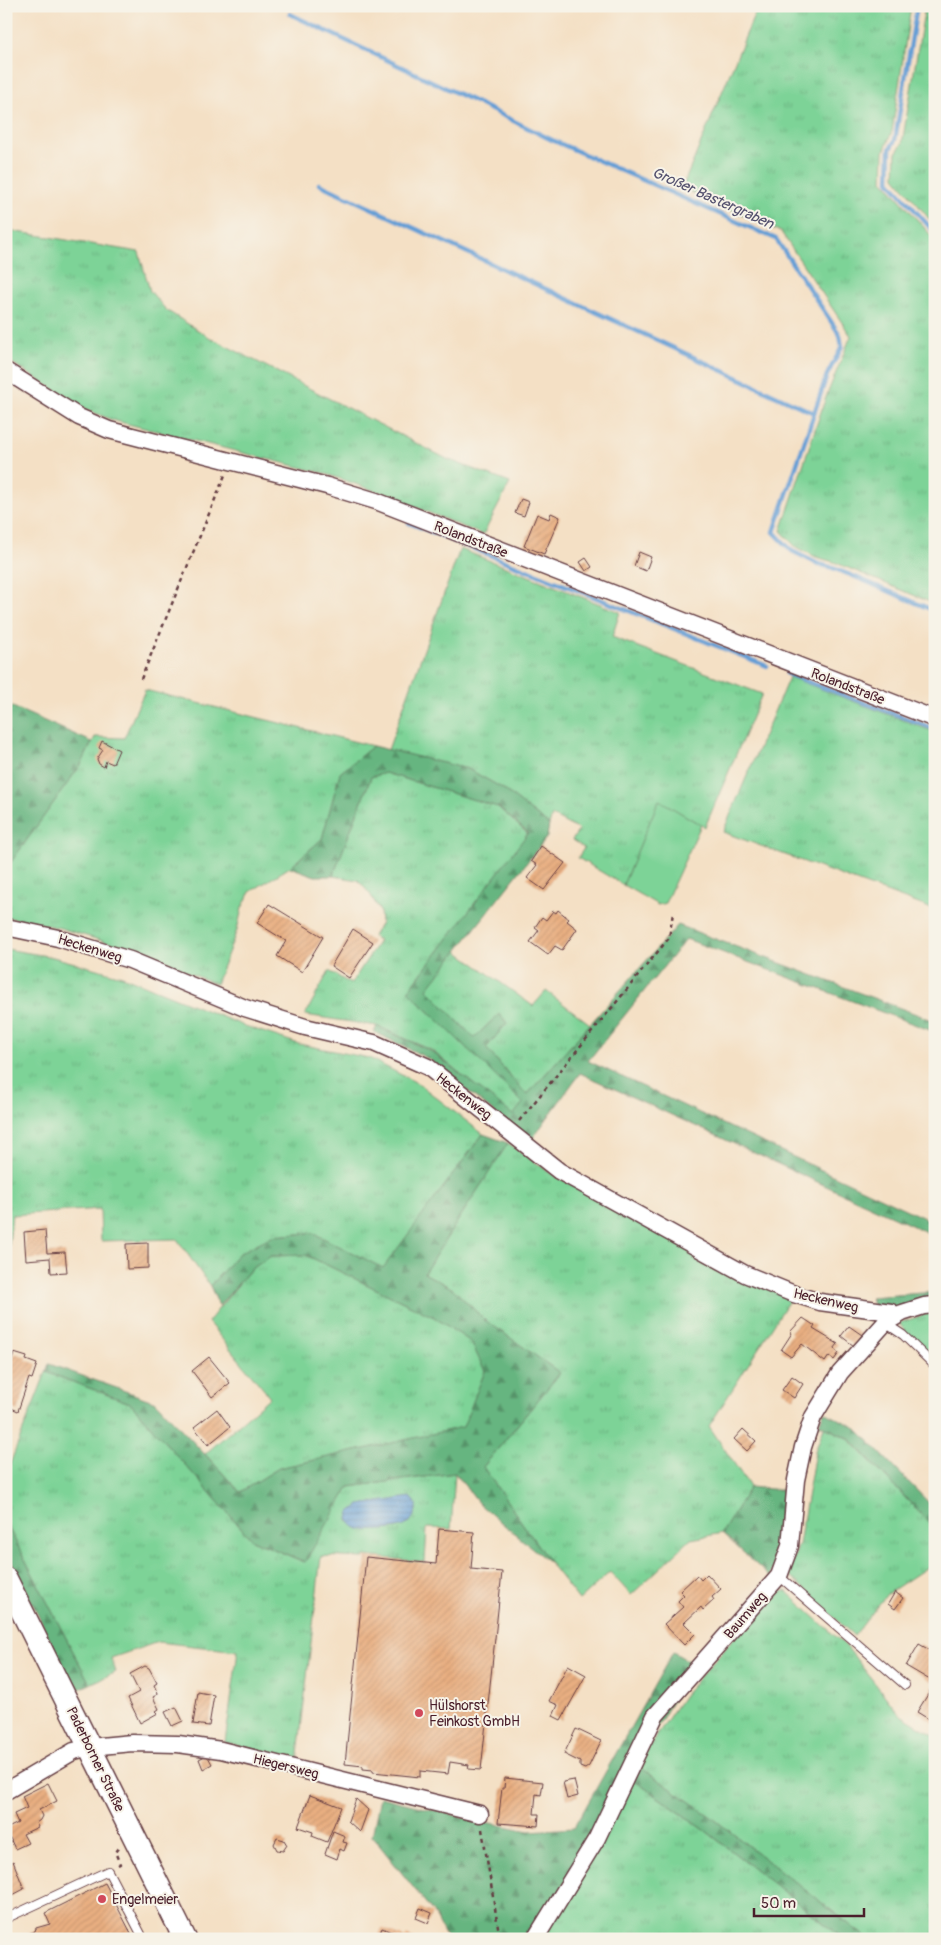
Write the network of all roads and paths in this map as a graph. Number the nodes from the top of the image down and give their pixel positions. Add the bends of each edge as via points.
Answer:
1 (6, 371) edge
2 (231, 461) junction
3 (141, 680) dead end
4 (935, 720) edge
5 (673, 913) dead end
6 (6, 927) edge
7 (510, 1132) junction
8 (935, 1305) edge
9 (890, 1320) junction
10 (935, 1366) edge
11 (779, 1576) junction
12 (6, 1579) edge
13 (905, 1685) dead end
14 (90, 1747) junction
15 (6, 1791) edge
16 (480, 1814) joint
17 (120, 1846) dead end
18 (108, 1871) junction
19 (6, 1916) edge
20 (141, 1934) dead end
21 (185, 1939) edge
22 (500, 1939) edge
23 (535, 1939) edge

1 - 2 street, Rolandstraße via 80,417 110,430
2 - 3 path
2 - 4 street, Rolandstraße via 376,501
5 - 7 path via 669,938
6 - 7 street, Heckenweg via 58,938 130,960 245,1008 304,1028 374,1042 428,1068
7 - 9 street, Heckenweg via 559,1171 745,1274 820,1302 891,1312
8 - 9 street, Baumweg via 924,1306
9 - 10 lane
9 - 11 street, Baumweg via 840,1373 813,1418 796,1480 790,1546
11 - 13 lane
11 - 23 street, Baumweg via 655,1716 597,1838
12 - 14 main road, Paderborner Straße
14 - 15 street, Hiegersweg via 74,1751
14 - 16 street, Hiegersweg via 132,1743 178,1744 221,1750
14 - 21 main road, Paderborner Straße
16 - 22 path
17 - 18 path via 114,1852 120,1864
18 - 19 lane
18 - 20 lane

